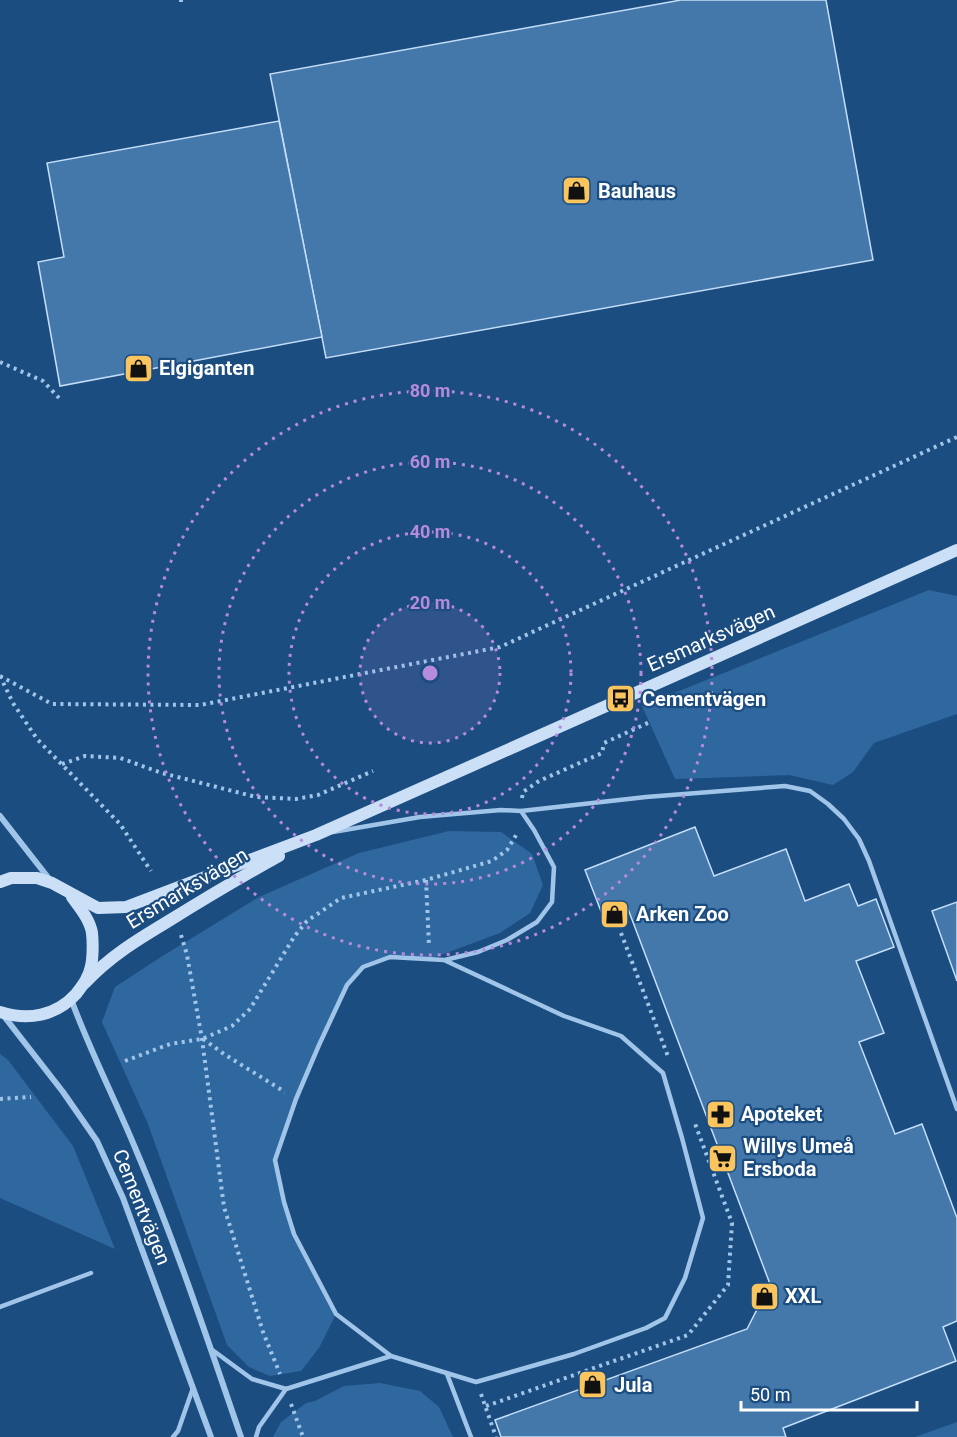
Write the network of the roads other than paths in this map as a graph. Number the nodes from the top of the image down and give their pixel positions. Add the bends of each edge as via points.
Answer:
1 (957, 550) edge
2 (521, 811) junction
3 (0, 816) edge
4 (316, 836) junction
5 (0, 882) edge
6 (52, 883) junction
7 (70, 893) junction
8 (444, 960) junction
9 (85, 983) junction
10 (71, 999) junction
11 (0, 1012) edge
12 (957, 1109) edge
13 (91, 1272) dead end
14 (0, 1307) edge
15 (210, 1349) junction
16 (391, 1356) junction
17 (447, 1374) junction
18 (193, 1388) junction
19 (286, 1389) junction
20 (173, 1437) edge
21 (211, 1437) edge
22 (241, 1437) edge
23 (256, 1437) edge
24 (471, 1437) edge

1 - 4 main road, Ersmarksvägen
2 - 4 lane via 420,817
2 - 8 lane via 554,867 552,902 537,922 507,940
2 - 12 lane via 785,786 810,791 844,819 870,861
3 - 6 street
4 - 7 main road, Ersmarksvägen via 126,907 98,908
4 - 9 main road, Ersmarksvägen via 129,945
5 - 6 main road, Ersmarksvägen via 37,878
6 - 7 main road, Ersmarksvägen
7 - 9 main road via 92,932 92,965
8 - 16 lane via 390,957 363,968 347,985 296,1099 275,1160 294,1234 336,1314
8 - 17 lane via 564,1016 621,1036 663,1073 703,1218 685,1278 665,1317 646,1328 574,1354 476,1382
9 - 10 main road, Ersmarksvägen
10 - 11 main road, Ersmarksvägen via 38,1017 15,1017
10 - 15 street, Cementvägen via 136,1149
11 - 18 street, Cementvägen via 97,1141 123,1198
13 - 14 lane
15 - 19 lane via 252,1379
15 - 22 street, Cementvägen
16 - 17 lane
16 - 19 lane
17 - 24 lane
18 - 20 lane
18 - 21 street, Cementvägen
19 - 23 lane

